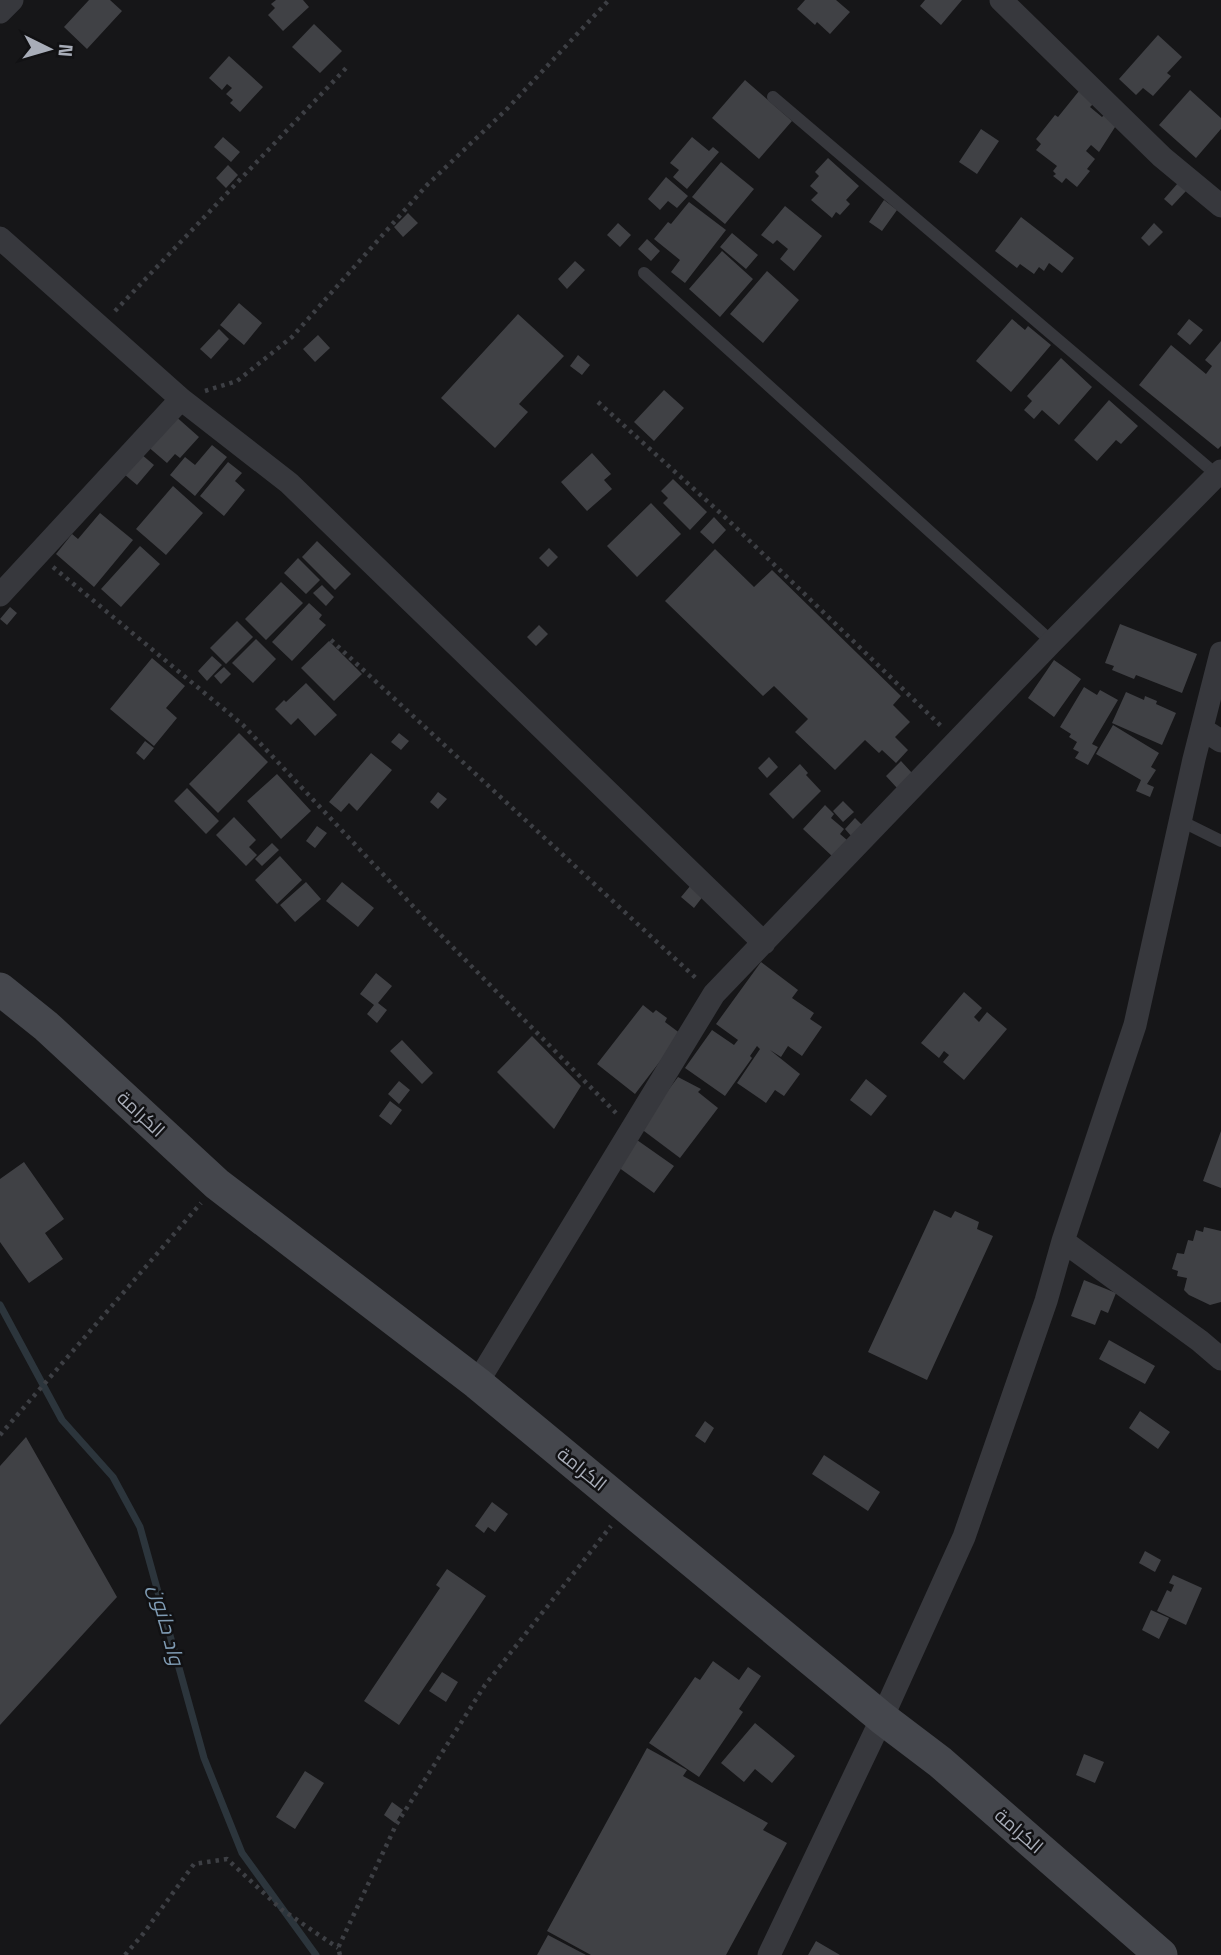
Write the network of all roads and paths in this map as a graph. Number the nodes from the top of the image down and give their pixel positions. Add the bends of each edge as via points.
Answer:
1 (12, 0) edge
2 (608, 0) edge
3 (1001, 0) edge
4 (0, 12) edge
5 (349, 65) dead end
6 (774, 97) dead end
7 (1221, 206) edge
8 (0, 238) edge
9 (644, 273) dead end
10 (100, 327) junction
11 (181, 399) junction
12 (598, 402) dead end
13 (1219, 473) edge
14 (38, 555) junction
15 (0, 595) edge
16 (331, 640) dead end
17 (1052, 642) junction
18 (1221, 653) edge
19 (1211, 735) edge
20 (958, 743) junction
21 (1181, 821) junction
22 (1221, 841) edge
23 (764, 943) junction
24 (0, 989) edge
25 (714, 994) junction
26 (632, 1129) junction
27 (217, 1184) junction
28 (1063, 1241) junction
29 (1221, 1359) edge
30 (477, 1383) junction
31 (0, 1435) edge
32 (627, 1506) junction
33 (882, 1718) junction
34 (338, 1948) junction
35 (125, 1955) edge
36 (340, 1955) edge
37 (769, 1955) edge
38 (1161, 1955) edge

1 - 4 street
2 - 11 path via 506,110 427,185 292,337 237,381
3 - 7 street via 1162,157
5 - 10 path
6 - 13 lane
8 - 10 street
9 - 17 lane
10 - 11 street
11 - 14 street
11 - 23 street via 289,483
12 - 20 path via 727,519
13 - 17 street
14 - 15 street
14 - 26 path via 243,725
16 - 25 path
17 - 20 street
18 - 19 street
19 - 21 street
20 - 23 street
21 - 22 lane
21 - 28 street via 1135,1025
23 - 25 street
24 - 27 main road, الكرامة
25 - 26 street
26 - 30 street
27 - 30 main road, الكرامة
27 - 31 path
28 - 29 street
28 - 33 street via 964,1537
30 - 32 main road, الكرامة
32 - 33 main road, الكرامة
32 - 34 path via 485,1685 396,1825
33 - 37 street
33 - 38 main road, الكرامة via 940,1762
34 - 35 path via 281,1909 227,1859 194,1864
34 - 36 path

